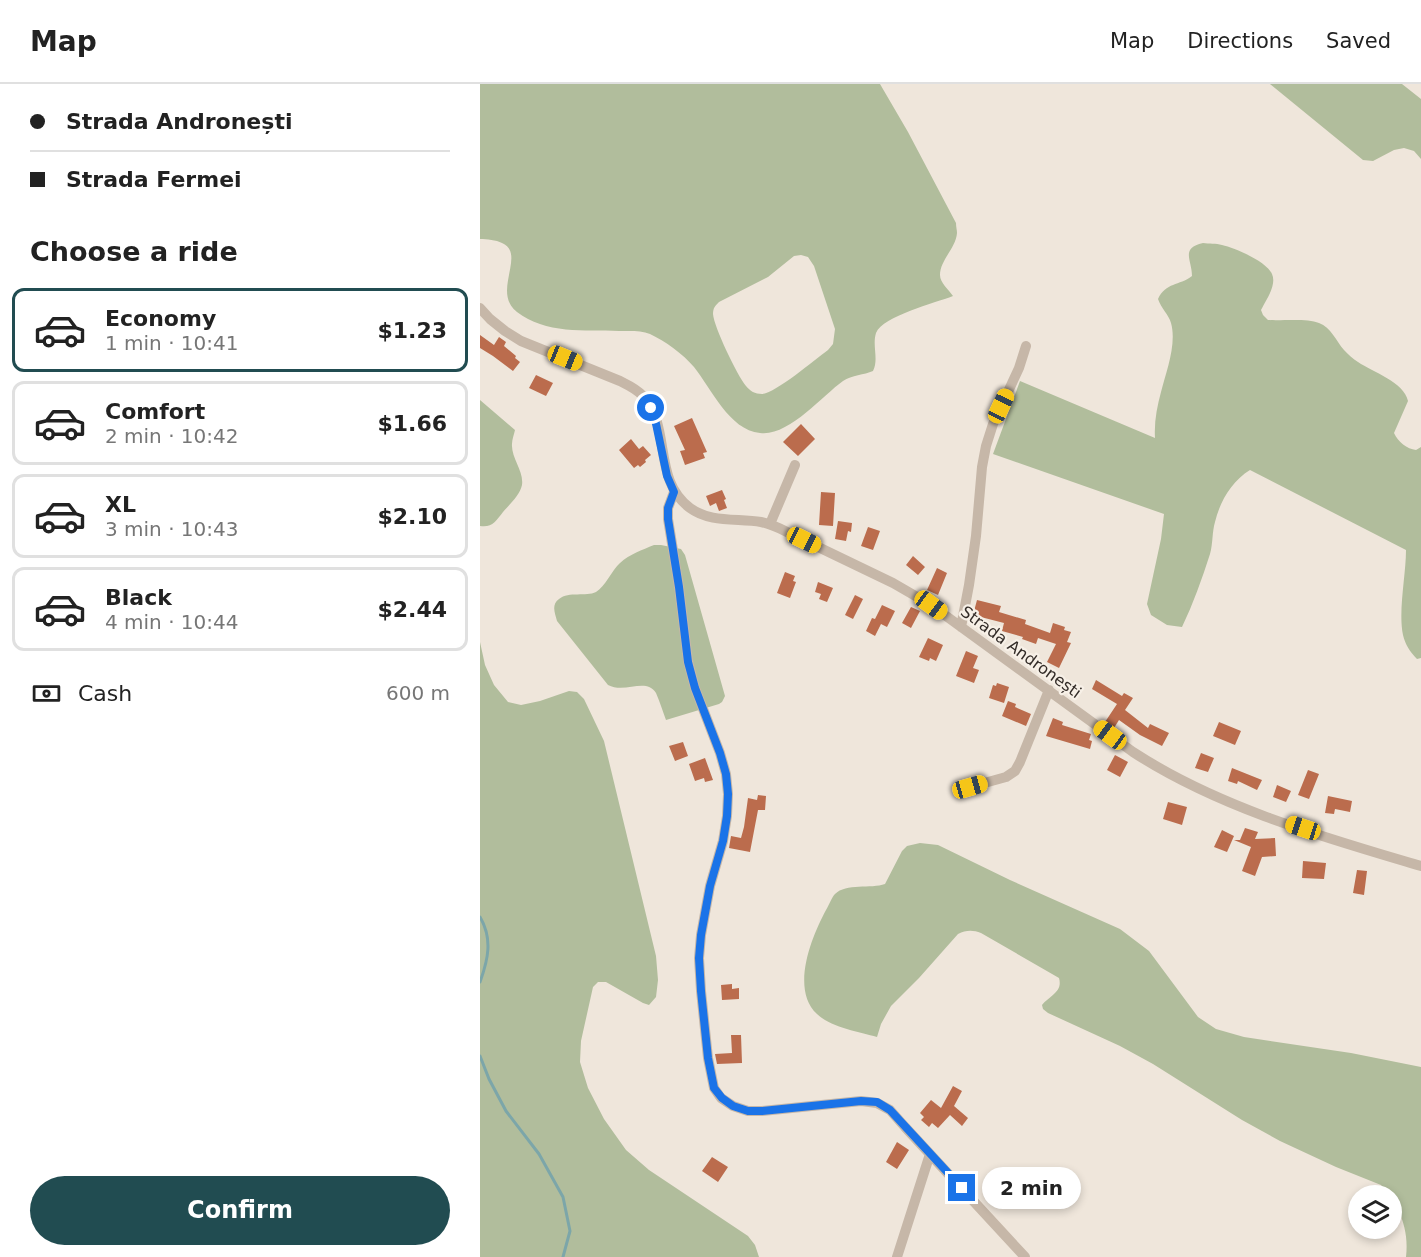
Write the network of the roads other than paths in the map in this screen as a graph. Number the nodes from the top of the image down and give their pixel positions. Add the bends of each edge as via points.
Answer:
1 (480, 308) edge
2 (1026, 346) dead end
3 (795, 465) dead end
4 (674, 492) junction
5 (770, 524) junction
6 (961, 627) junction
7 (1049, 690) junction
8 (970, 787) dead end
9 (1421, 866) edge
10 (930, 1154) junction
11 (897, 1257) edge
12 (1024, 1257) edge

1 - 4 street, Strada Andronești via 521,341 620,381 644,397 655,419
2 - 6 street via 987,446
3 - 5 street
4 - 5 street, Strada Andronești via 691,509 705,516
4 - 10 street via 668,519 688,662 720,753 728,794 723,841 704,910 699,958 714,1088 733,1106 748,1111 877,1102 890,1110
5 - 6 street, Strada Andronești via 892,583
6 - 7 street, Strada Andronești
7 - 8 street via 1015,771
7 - 9 street, Strada Andronești via 1133,752 1188,783 1264,816
10 - 11 street
10 - 12 street

